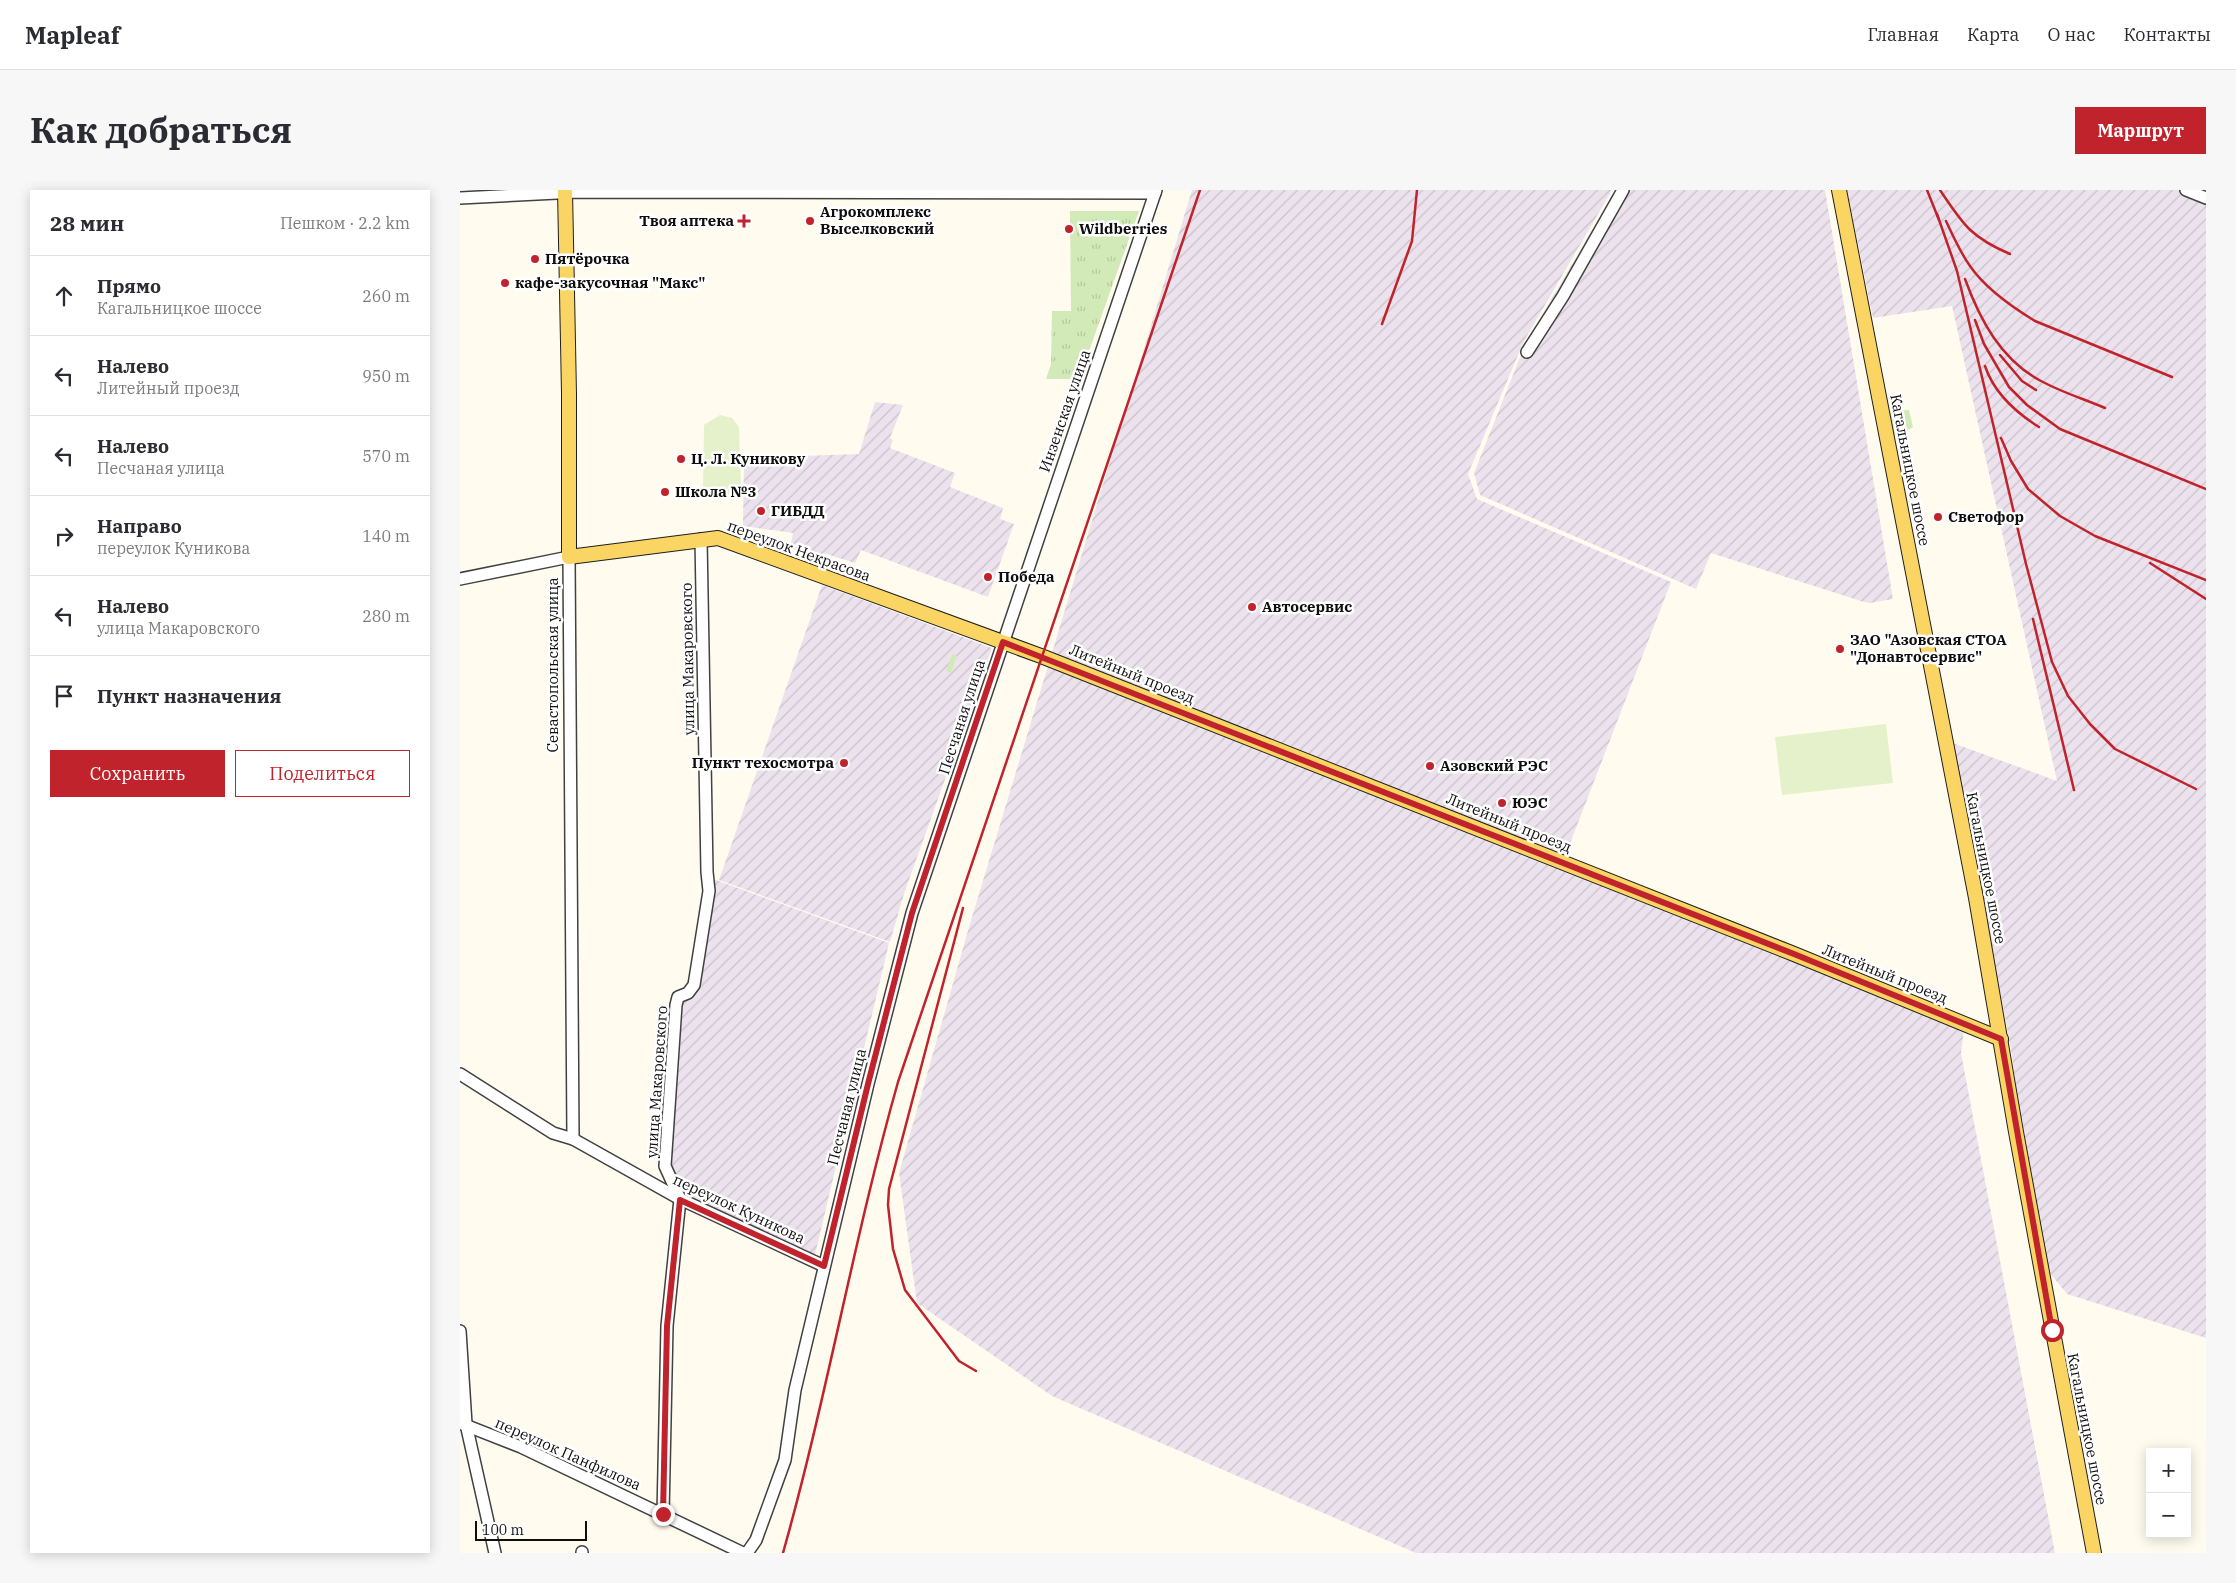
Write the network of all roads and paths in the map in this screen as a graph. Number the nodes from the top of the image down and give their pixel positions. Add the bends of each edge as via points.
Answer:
1 (1623, 190) edge
2 (1839, 190) edge
3 (2186, 190) edge
4 (565, 191) edge
5 (693, 191) edge
6 (1156, 191) edge
7 (460, 198) edge
8 (2206, 198) edge
9 (1527, 352) dead end
10 (702, 539) junction
11 (569, 557) junction
12 (460, 579) edge
13 (1003, 642) junction
14 (2001, 1039) junction
15 (460, 1074) edge
16 (573, 1139) junction
17 (680, 1200) junction
18 (824, 1266) junction
19 (460, 1331) edge
20 (463, 1424) edge
21 (663, 1514) junction
22 (495, 1553) edge
23 (745, 1553) edge
24 (2094, 1553) edge

1 - 9 street
2 - 14 main road, Кагальницкое шоссе
3 - 8 street
4 - 5 street
4 - 7 street
4 - 11 main road, Севастопольская улица via 570,394
5 - 6 street
6 - 13 street, Инзенская улица
10 - 11 main road, переулок Некрасова
10 - 13 main road, переулок Некрасова via 718,538
10 - 17 street, улица Макаровского via 709,891 694,986 678,997 676,1005 665,1166
11 - 12 street, переулок Некрасова
11 - 16 street, Севастопольская улица
13 - 14 main road, Литейный проезд
13 - 18 street, Песчаная улица via 912,913
14 - 24 main road, Кагальницкое шоссе
15 - 16 street, переулок Куникова via 553,1133
16 - 17 street, переулок Куникова
17 - 18 street, переулок Куникова
17 - 21 street, улица Макаровского via 667,1326
18 - 23 street, Песчаная улица via 795,1390 785,1460 756,1540
19 - 20 street
20 - 21 street, переулок Панфилова
20 - 22 street
21 - 23 street, переулок Панфилова

